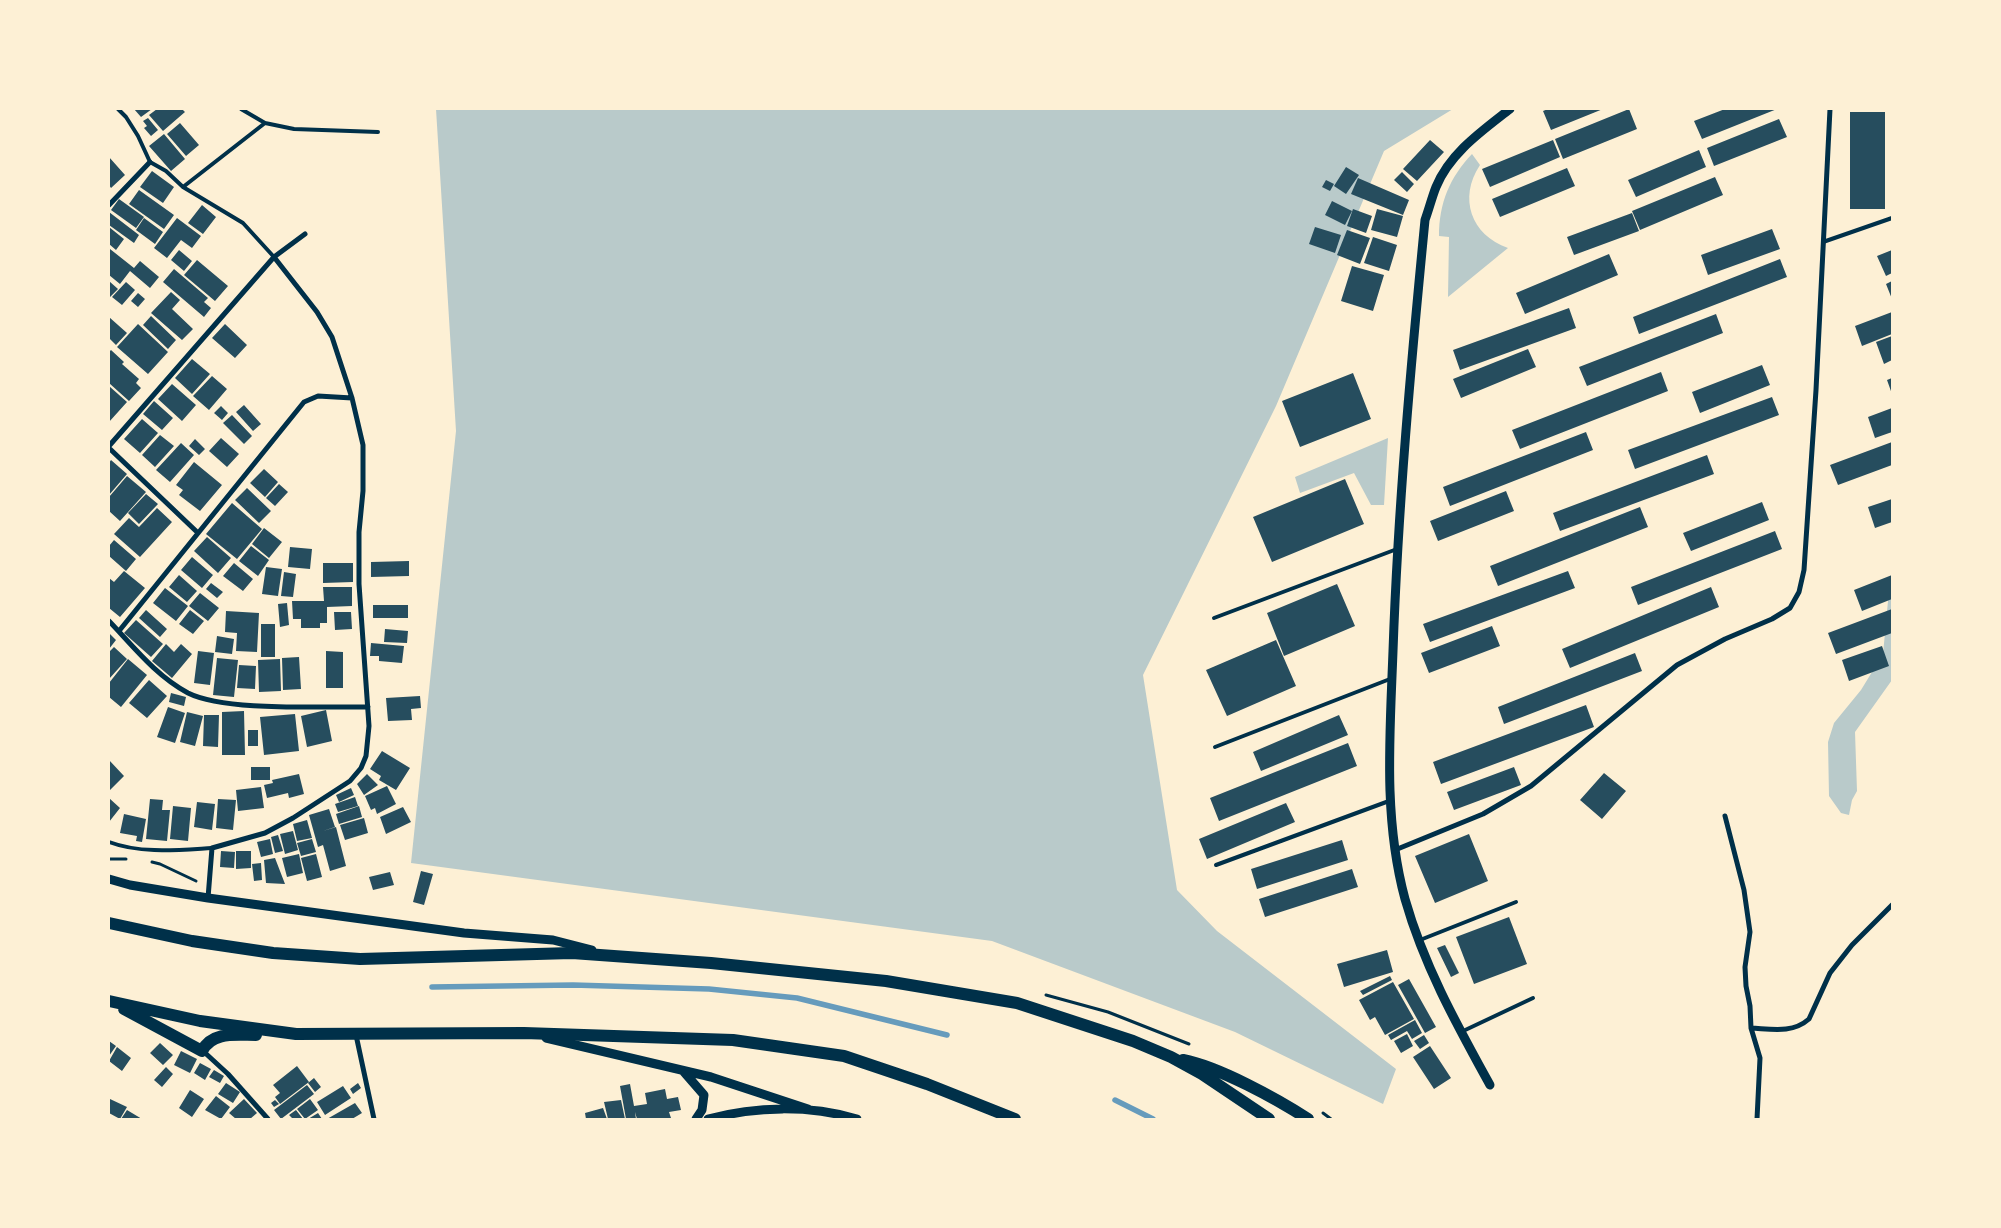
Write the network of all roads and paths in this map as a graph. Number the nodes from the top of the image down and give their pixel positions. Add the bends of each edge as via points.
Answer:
1 (118, 109) edge
2 (241, 109) edge
3 (1510, 109) edge
4 (1830, 109) edge
5 (265, 122) junction
6 (378, 132) dead end
7 (150, 162) junction
8 (183, 187) junction
9 (109, 205) edge
10 (1892, 218) edge
11 (305, 234) dead end
12 (1823, 242) junction
13 (274, 257) junction
14 (352, 398) junction
15 (109, 447) edge
16 (197, 532) junction
17 (1398, 549) junction
18 (1214, 618) dead end
19 (109, 621) edge
20 (118, 631) junction
21 (1392, 679) junction
22 (368, 706) junction
23 (1215, 747) dead end
24 (1389, 801) junction
25 (1725, 816) dead end
26 (109, 842) edge
27 (212, 848) junction
28 (1396, 850) junction
29 (1216, 865) dead end
30 (109, 879) edge
31 (208, 898) junction
32 (1516, 902) dead end
33 (1892, 905) edge
34 (109, 923) edge
35 (1418, 941) junction
36 (614, 956) junction
37 (1532, 998) dead end
38 (112, 1003) edge
39 (1750, 1028) junction
40 (524, 1032) junction
41 (1461, 1032) junction
42 (296, 1034) junction
43 (356, 1034) junction
44 (202, 1051) junction
45 (1171, 1057) junction
46 (684, 1072) junction
47 (1490, 1085) dead end
48 (808, 1109) junction
49 (844, 1117) edge
50 (268, 1119) edge
51 (374, 1119) edge
52 (696, 1119) edge
53 (708, 1119) edge
54 (857, 1119) edge
55 (1015, 1119) edge
56 (1269, 1119) edge
57 (1308, 1119) edge
58 (1757, 1119) edge

1 - 7 lane via 134,130
2 - 5 lane
3 - 17 street via 1467,143 1451,162 1436,185 1425,220 1401,474
4 - 12 street
5 - 6 lane via 294,129
5 - 8 lane
7 - 8 lane
7 - 9 street
8 - 13 lane via 243,223
10 - 12 lane
11 - 13 street
12 - 28 street via 1804,570 1799,592 1790,608 1677,665 1554,768 1506,802 1458,826
13 - 14 street via 317,312 332,337
13 - 15 street
14 - 16 street via 318,396 304,402
14 - 22 street via 363,445 359,584
15 - 16 street
16 - 20 street
17 - 18 lane
17 - 21 street
19 - 20 street
20 - 22 street via 165,678 189,693 258,705
21 - 23 lane
21 - 24 street
22 - 27 street via 366,756 350,781 265,833
24 - 28 street
24 - 29 lane
25 - 39 street via 1744,890 1750,932 1745,967
26 - 27 lane via 162,851
27 - 31 street
28 - 35 street via 1404,897
30 - 31 street
31 - 36 street via 464,932 552,940
32 - 35 lane
33 - 39 street via 1852,945 1830,973 1809,1019 1787,1030
34 - 36 main road via 192,942 274,953 360,958 572,953
35 - 41 street
36 - 45 main road via 886,981 1017,1003
37 - 41 lane
38 - 42 main road via 200,1021
38 - 44 main road
39 - 58 street via 1760,1058
40 - 43 main road
40 - 46 street
40 - 55 main road via 733,1040 844,1056 928,1084
41 - 47 street
42 - 43 main road
42 - 44 main road via 217,1036 206,1042
43 - 51 street
44 - 50 street via 228,1074
45 - 56 main road
45 - 57 main road via 1200,1063 1289,1106
46 - 48 street via 711,1077
46 - 52 street via 704,1095 702,1110
48 - 49 street
48 - 53 street via 728,1114
49 - 54 street

